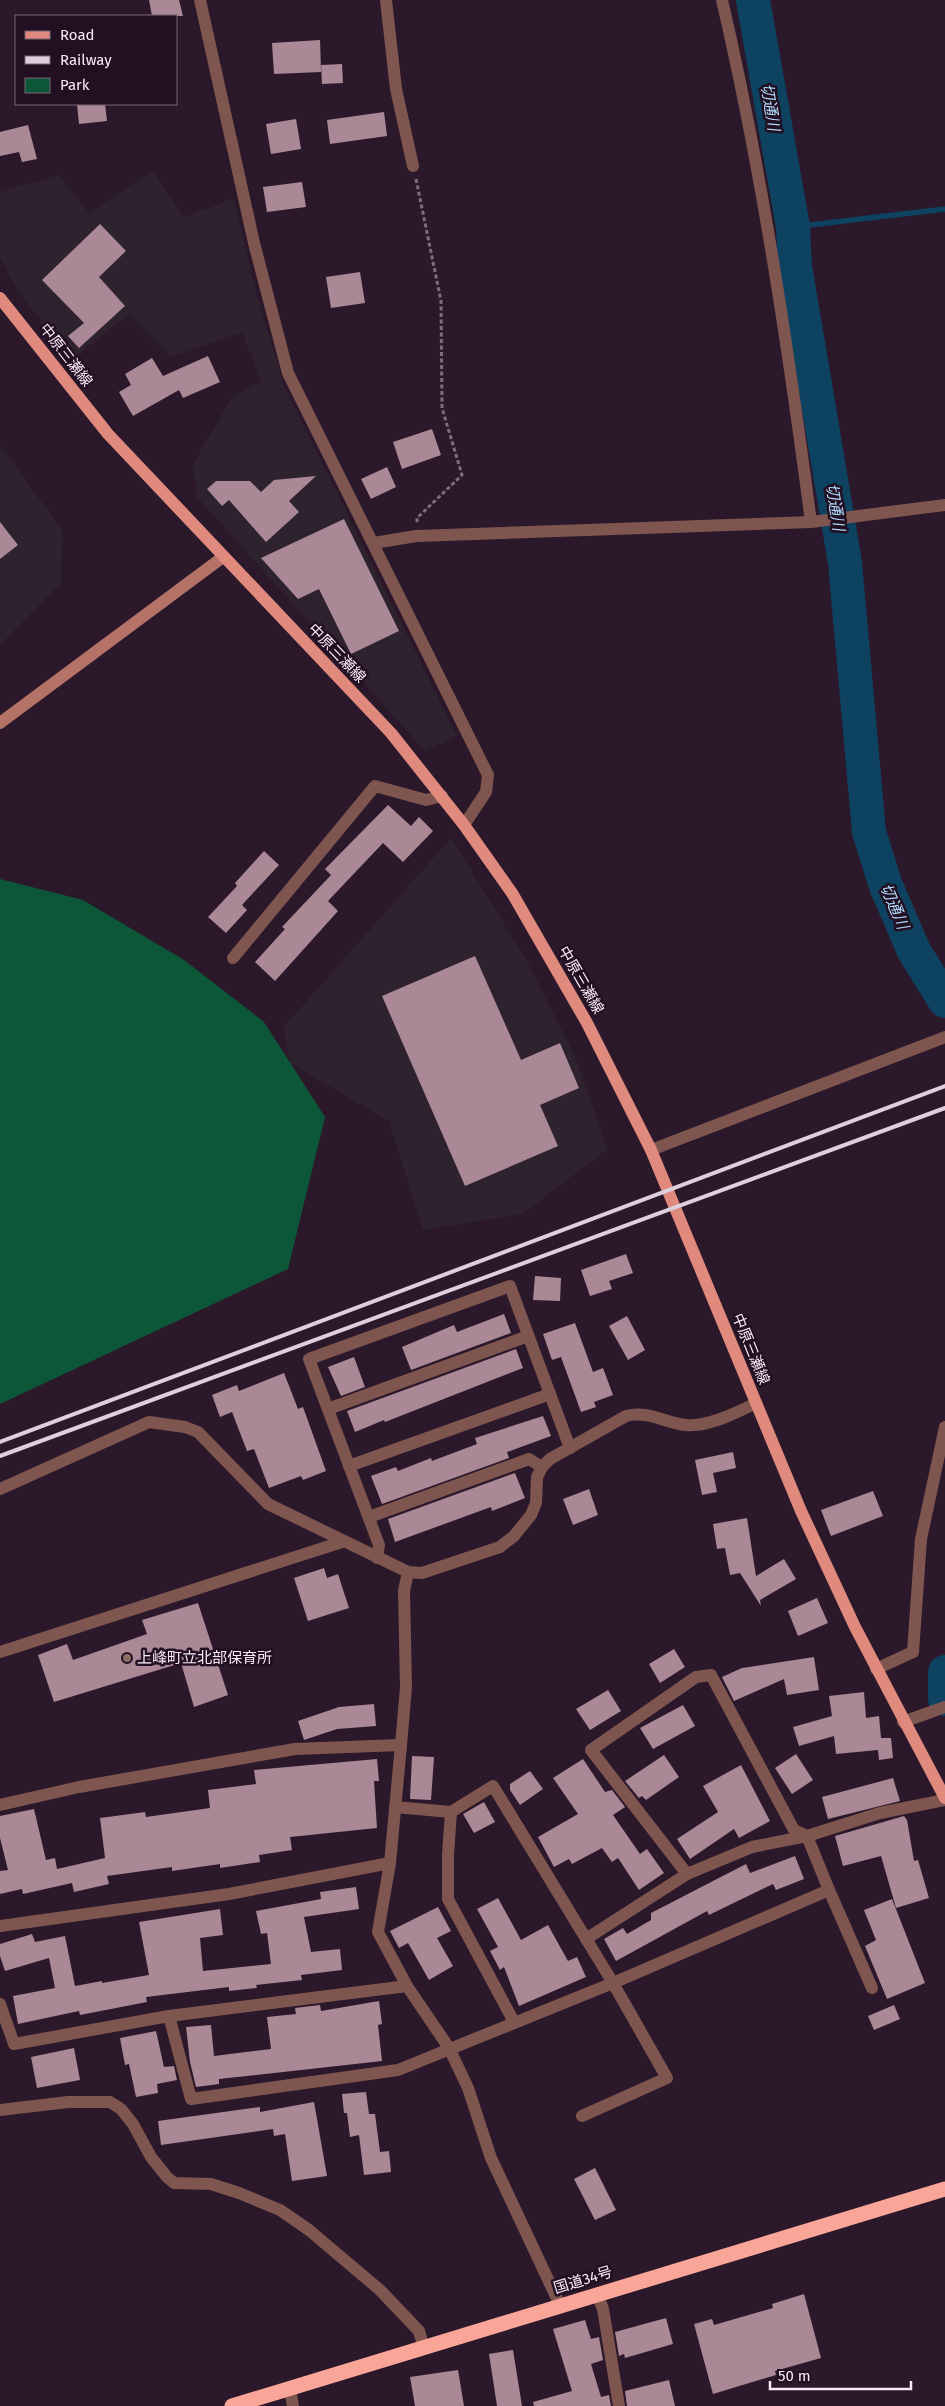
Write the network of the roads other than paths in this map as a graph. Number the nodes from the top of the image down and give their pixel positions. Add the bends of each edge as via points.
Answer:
1 (200, 0) edge
2 (386, 0) edge
3 (722, 0) edge
4 (413, 166) road end
5 (0, 298) edge
6 (945, 505) edge
7 (811, 522) junction
8 (374, 543) junction
9 (222, 557) junction
10 (0, 723) edge
11 (442, 796) junction
12 (464, 825) junction
13 (234, 958) dead end
14 (939, 1039) edge
15 (651, 1150) junction
16 (528, 1336) junction
17 (550, 1394) junction
18 (756, 1403) junction
19 (328, 1409) junction
20 (945, 1427) edge
21 (570, 1448) junction
22 (350, 1466) junction
23 (542, 1467) junction
24 (0, 1489) edge
25 (368, 1517) junction
26 (342, 1542) junction
27 (377, 1558) junction
28 (408, 1572) junction
29 (0, 1652) edge
30 (876, 1669) junction
31 (945, 1707) edge
32 (903, 1722) junction
33 (401, 1745) junction
34 (945, 1799) edge
35 (0, 1805) edge
36 (395, 1807) junction
37 (451, 1812) junction
38 (807, 1836) junction
39 (390, 1863) junction
40 (687, 1874) junction
41 (830, 1890) junction
42 (0, 1926) edge
43 (586, 1939) junction
44 (613, 1983) junction
45 (406, 1986) junction
46 (872, 1988) dead end
47 (0, 2004) edge
48 (169, 2016) junction
49 (514, 2022) junction
50 (450, 2048) junction
51 (0, 2110) edge
52 (582, 2116) dead end
53 (945, 2189) edge
54 (597, 2294) junction
55 (560, 2305) junction
56 (424, 2348) junction
57 (290, 2388) junction
58 (232, 2406) edge
59 (293, 2406) edge
60 (619, 2406) edge

1 - 8 street via 254,243 288,373
2 - 4 street via 396,89
3 - 7 street via 766,209
5 - 9 main road, 中原三瀬線 via 108,434
6 - 7 street
7 - 8 street via 416,536
8 - 12 street via 488,775 486,792
9 - 10 street
9 - 11 main road, 中原三瀬線 via 391,733
11 - 12 main road, 中原三瀬線
11 - 13 street via 426,800 375,786
12 - 15 main road, 中原三瀬線 via 512,893 587,1024
14 - 15 street
15 - 18 main road, 中原三瀬線
16 - 17 street
16 - 19 street
16 - 19 street via 510,1286 309,1359
17 - 21 street
17 - 22 street
18 - 21 street via 696,1425 636,1413
18 - 30 main road, 中原三瀬線 via 801,1511
19 - 22 street
20 - 30 street via 921,1540 913,1652
21 - 23 street
22 - 25 street
23 - 25 street via 528,1459
23 - 28 street via 531,1515 500,1547 422,1572
24 - 26 street via 149,1422 185,1426 198,1432 268,1504
25 - 27 street via 379,1545
26 - 27 street
26 - 29 street
27 - 28 street
28 - 33 street via 404,1591 406,1687
30 - 32 main road, 中原三瀬線
31 - 32 street
32 - 34 main road, 中原三瀬線
33 - 35 street via 295,1749 79,1787
33 - 36 street
34 - 38 street via 880,1813
36 - 37 street
36 - 39 street
37 - 43 street via 493,1786
37 - 49 street via 448,1899
38 - 40 street via 752,1846
38 - 40 street via 794,1830 711,1675 696,1677 591,1750
38 - 41 street
39 - 42 street via 229,1894
39 - 45 street via 378,1932
40 - 43 street
41 - 44 street
41 - 46 street
43 - 44 street
44 - 49 street
44 - 52 street via 667,2078
45 - 48 street
45 - 50 street
47 - 48 street via 14,2044
48 - 50 street via 191,2099 398,2070
49 - 50 street
50 - 55 street via 468,2088 491,2158
51 - 56 street via 68,2102 110,2102 122,2109 151,2157 174,2183 211,2184 280,2210 380,2290 419,2331
53 - 54 highway, 国道34号
54 - 55 highway, 国道34号
54 - 60 street via 603,2309
55 - 56 highway, 国道34号
56 - 57 highway, 国道34号
57 - 58 highway, 国道34号
57 - 59 street

